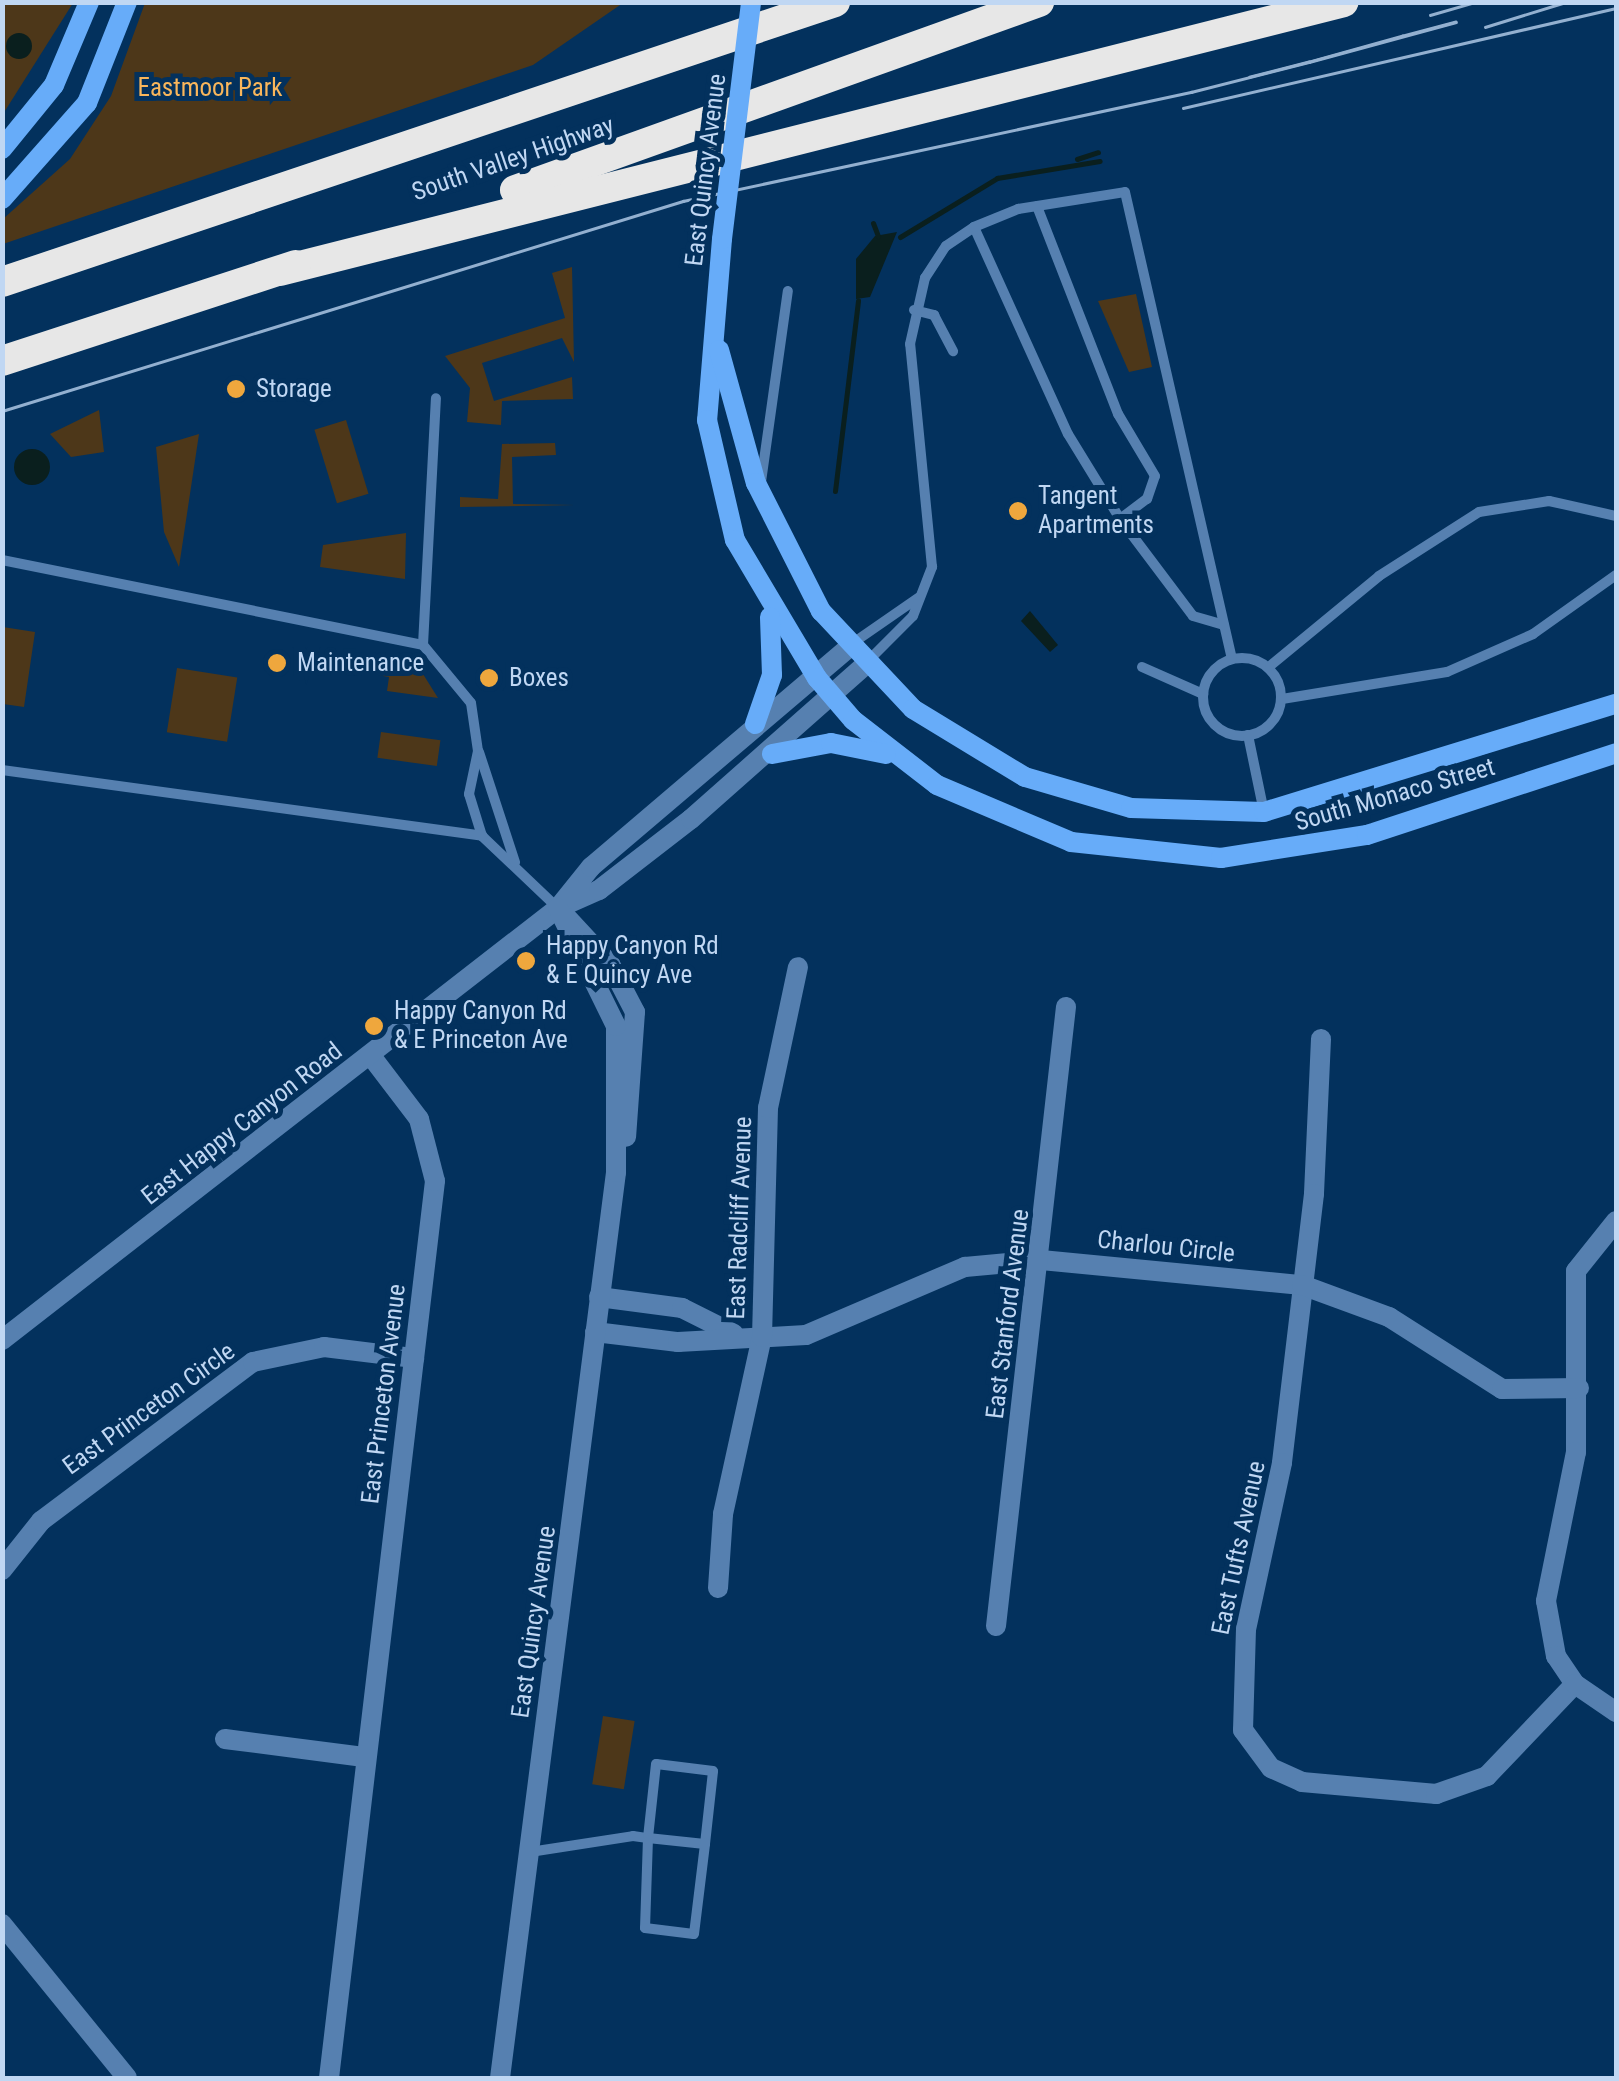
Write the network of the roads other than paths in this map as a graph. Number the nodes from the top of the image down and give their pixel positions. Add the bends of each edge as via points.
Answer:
1 (89, 2) edge
2 (127, 2) edge
3 (751, 2) edge
4 (835, 2) edge
5 (1039, 2) edge
6 (1344, 2) edge
7 (2, 149) edge
8 (2, 199) edge
9 (1038, 206) junction
10 (974, 227) junction
11 (280, 271) junction
12 (2, 282) edge
13 (788, 291) dead end
14 (914, 310) junction
15 (717, 344) junction
16 (953, 351) dead end
17 (2, 361) edge
18 (436, 398) dead end
19 (760, 490) junction
20 (1616, 516) edge
21 (1120, 519) junction
22 (2, 560) edge
23 (1616, 576) edge
24 (918, 598) junction
25 (767, 606) junction
26 (1224, 625) junction
27 (423, 646) junction
28 (848, 648) junction
29 (1232, 659) junction
30 (864, 666) junction
31 (1270, 666) junction
32 (1142, 667) dead end
33 (817, 678) junction
34 (1203, 694) junction
35 (832, 697) junction
36 (1282, 699) junction
37 (1616, 704) edge
38 (755, 724) junction
39 (1248, 736) junction
40 (478, 751) junction
41 (1616, 753) edge
42 (772, 754) junction
43 (901, 762) junction
44 (2, 770) edge
45 (1264, 812) junction
46 (482, 836) junction
47 (515, 862) junction
48 (558, 908) junction
49 (798, 968) dead end
50 (1066, 1006) dead end
51 (1320, 1039) dead end
52 (371, 1056) junction
53 (1616, 1221) edge
54 (1040, 1260) junction
55 (1302, 1285) junction
56 (599, 1297) junction
57 (595, 1332) junction
58 (734, 1334) junction
59 (762, 1337) junction
60 (2, 1340) edge
61 (414, 1358) junction
62 (1579, 1388) junction
63 (2, 1570) edge
64 (718, 1588) dead end
65 (996, 1626) dead end
66 (1575, 1684) junction
67 (1616, 1712) edge
68 (226, 1739) dead end
69 (364, 1757) junction
70 (648, 1838) junction
71 (705, 1844) junction
72 (529, 1852) junction
73 (2, 1924) edge
74 (127, 2078) edge
75 (330, 2078) edge
76 (500, 2078) edge

1 - 7 main road via 54,85
2 - 8 main road via 87,103
3 - 15 main road, East Quincy Avenue, bridge via 722,239
4 - 12 highway, South Valley Highway
5 - 11 highway, South Valley Highway
6 - 11 highway
9 - 10 lane
9 - 21 lane via 1118,414 1155,476 1148,499
9 - 26 lane via 1125,192
10 - 14 lane via 946,246
10 - 21 lane via 1068,434
11 - 17 highway, South Valley Highway
13 - 19 lane
14 - 16 lane via 934,315
14 - 24 lane via 935,545
15 - 19 main road, East Quincy Avenue
15 - 25 main road, East Quincy Avenue via 707,420 713,466
18 - 27 lane
19 - 28 main road, East Quincy Avenue
20 - 31 lane via 1549,501 1479,512 1379,576
21 - 26 lane via 1193,616
22 - 27 lane
23 - 36 lane via 1533,634 1447,672
24 - 28 lane
24 - 30 lane via 913,616
25 - 33 main road, East Quincy Avenue
25 - 38 main road via 772,675
26 - 29 lane
27 - 40 lane via 466,690
28 - 30 main road, South Monaco Street
28 - 33 street, East Happy Canyon Road
29 - 31 lane
29 - 34 lane
30 - 35 street, East Happy Canyon Road
30 - 45 main road, South Monaco Street via 942,731 1047,786 1148,810
31 - 36 lane
32 - 34 lane
33 - 35 main road, South Monaco Street
33 - 38 street, East Happy Canyon Road
34 - 39 lane via 1214,724
35 - 42 street, East Happy Canyon Road
35 - 43 main road, South Monaco Street
36 - 39 lane via 1272,721
37 - 45 main road, South Monaco Street
38 - 48 street, East Happy Canyon Road via 591,867
39 - 45 lane
40 - 46 lane via 469,794
40 - 47 lane
41 - 43 main road, South Monaco Street via 1366,835 1222,858 1071,842 970,804
42 - 43 main road via 845,743
42 - 48 street, East Happy Canyon Road via 613,880
44 - 46 lane
46 - 47 lane
47 - 48 lane
48 - 52 street, East Happy Canyon Road
48 - 56 street, East Quincy Avenue via 616,1026 616,1172
49 - 59 street, East Radcliff Avenue via 764,1142
50 - 54 street, East Stanford Avenue
51 - 55 street, East Tufts Avenue
52 - 60 street, East Happy Canyon Road
52 - 61 street, East Princeton Avenue via 419,1118 435,1167
53 - 62 street via 1576,1271
54 - 55 street, Charlou Circle
54 - 59 street, Charlou Circle via 965,1267 842,1324
54 - 65 street, East Stanford Avenue
55 - 62 street, Charlou Circle via 1388,1318 1502,1389
55 - 66 street, East Tufts Avenue via 1282,1463 1238,1692 1248,1740 1271,1768 1302,1782 1436,1794 1487,1776
56 - 57 street, East Quincy Avenue
56 - 58 street, Charlou Circle via 682,1308
57 - 58 street, Charlou Circle via 678,1342
57 - 72 street, East Quincy Avenue
58 - 59 street, Charlou Circle
59 - 64 street, East Radcliff Avenue via 723,1514
61 - 63 street, East Princeton Circle via 324,1347 253,1362 41,1521
61 - 69 street, East Princeton Avenue
62 - 66 street via 1546,1600 1556,1656
66 - 67 street
68 - 69 street
69 - 75 street, East Princeton Avenue
70 - 71 lane
70 - 71 lane via 656,1764 713,1771
70 - 71 lane via 644,1928 694,1934
70 - 72 lane
72 - 76 street, East Quincy Avenue
73 - 74 street

